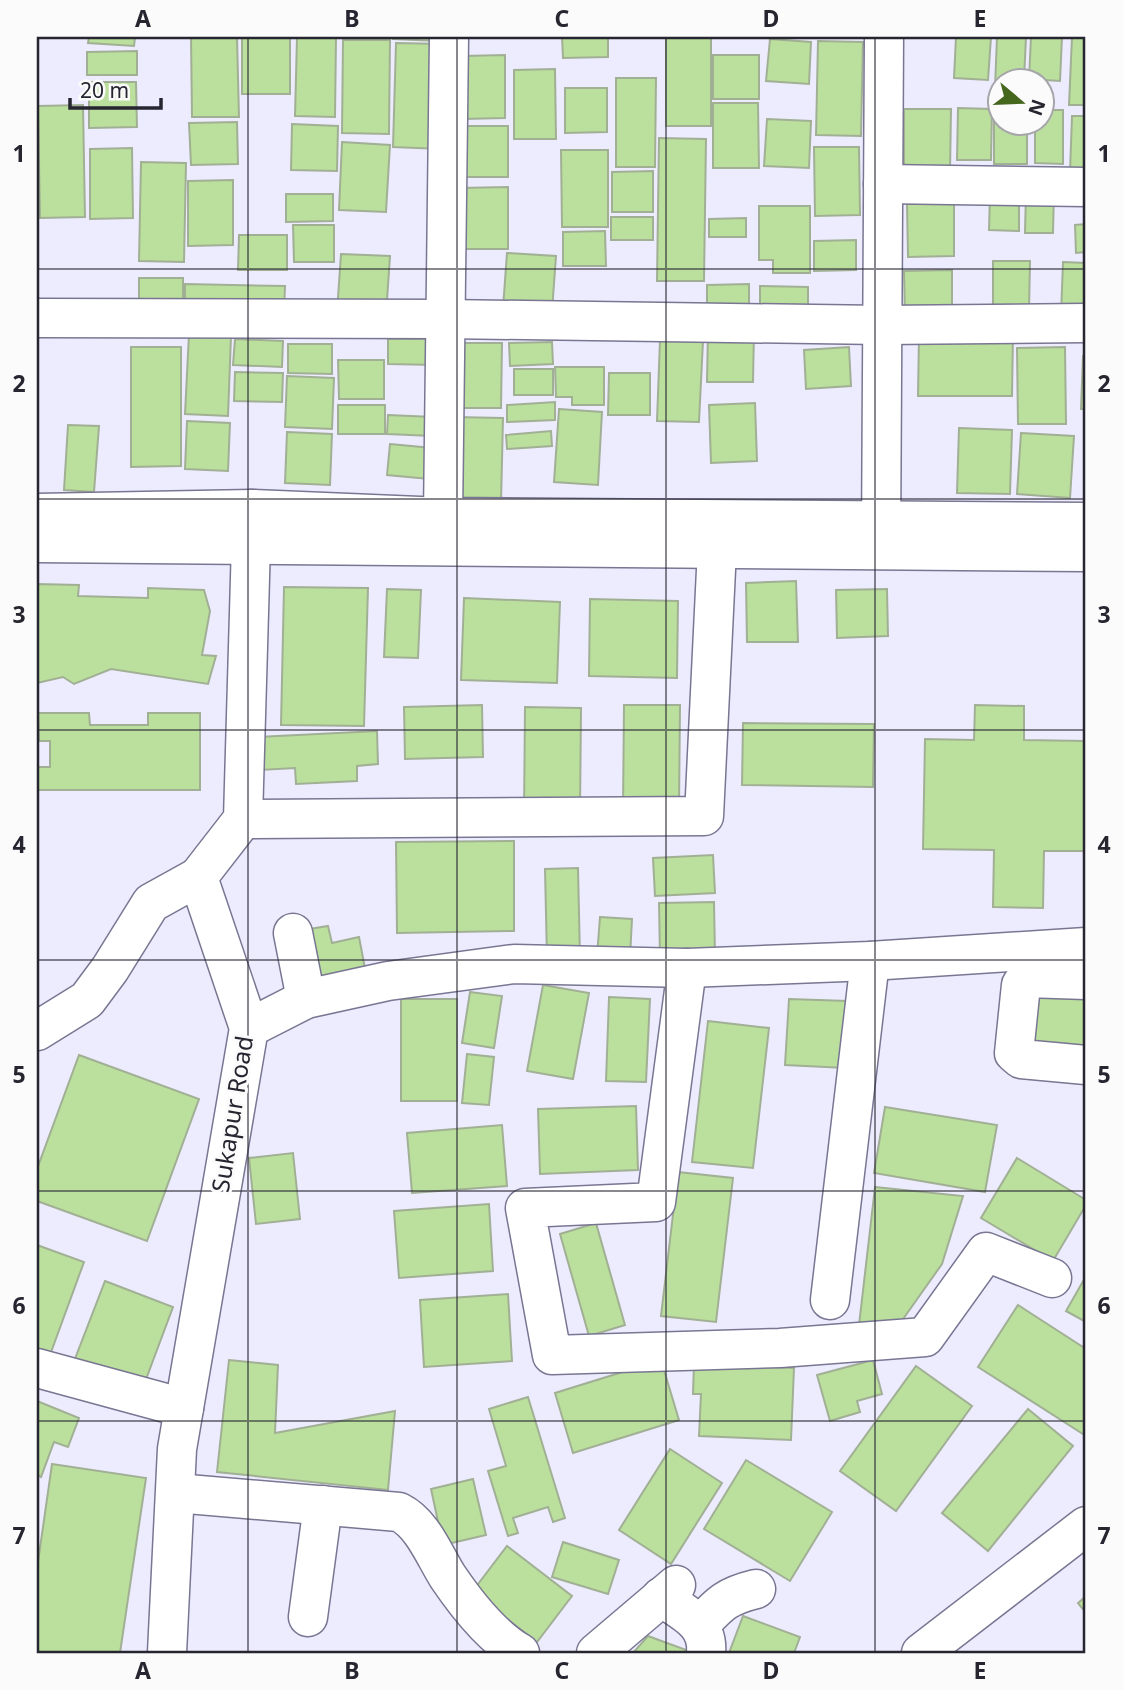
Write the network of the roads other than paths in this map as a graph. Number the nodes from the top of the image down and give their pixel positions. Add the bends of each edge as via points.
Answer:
1 (449, 37) edge
2 (884, 37) edge
3 (883, 184) junction
4 (1086, 187) edge
5 (37, 318) edge
6 (445, 319) junction
7 (1086, 323) edge
8 (882, 325) junction
9 (37, 513) edge
10 (443, 517) junction
11 (1086, 523) edge
12 (252, 528) junction
13 (881, 535) junction
14 (37, 543) edge
15 (717, 549) junction
16 (1086, 552) edge
17 (243, 819) junction
18 (198, 877) junction
19 (293, 933) dead end
20 (1086, 947) edge
21 (870, 961) junction
22 (687, 968) junction
23 (1086, 980) edge
24 (306, 999) junction
25 (249, 1028) junction
26 (37, 1031) edge
27 (1086, 1065) edge
28 (1052, 1278) dead end
29 (830, 1300) dead end
30 (37, 1368) edge
31 (184, 1408) junction
32 (176, 1493) junction
33 (323, 1505) junction
34 (1086, 1526) edge
35 (757, 1589) dead end
36 (308, 1617) dead end
37 (703, 1639) edge
38 (167, 1653) edge
39 (519, 1653) edge
40 (596, 1653) edge
41 (921, 1653) edge

1 - 6 street
2 - 3 street
3 - 4 street
3 - 8 street
5 - 6 street
6 - 8 street
6 - 10 street
7 - 8 street
8 - 13 street
9 - 12 street
10 - 12 street
10 - 13 street
11 - 13 street
12 - 14 street
12 - 15 street
12 - 17 street
13 - 15 street
13 - 16 street
15 - 17 street via 704,816
17 - 18 street
18 - 25 street, Sukapur Road
18 - 26 street via 151,903 87,1000
19 - 24 street
20 - 21 street
21 - 22 street
21 - 29 street
22 - 24 street via 514,964 388,981
22 - 28 street via 656,1202 525,1209 552,1354 779,1348 925,1337 986,1252
23 - 27 street via 1026,978 1021,985 1014,1052 1021,1059
24 - 25 street
25 - 31 street, Sukapur Road
30 - 31 street
31 - 32 street, Sukapur Road
32 - 33 street
32 - 38 street, Sukapur Road
33 - 36 street
33 - 39 street via 399,1512 411,1518 450,1579 499,1640
34 - 41 street
35 - 37 street via 721,1601
37 - 40 street via 669,1591

